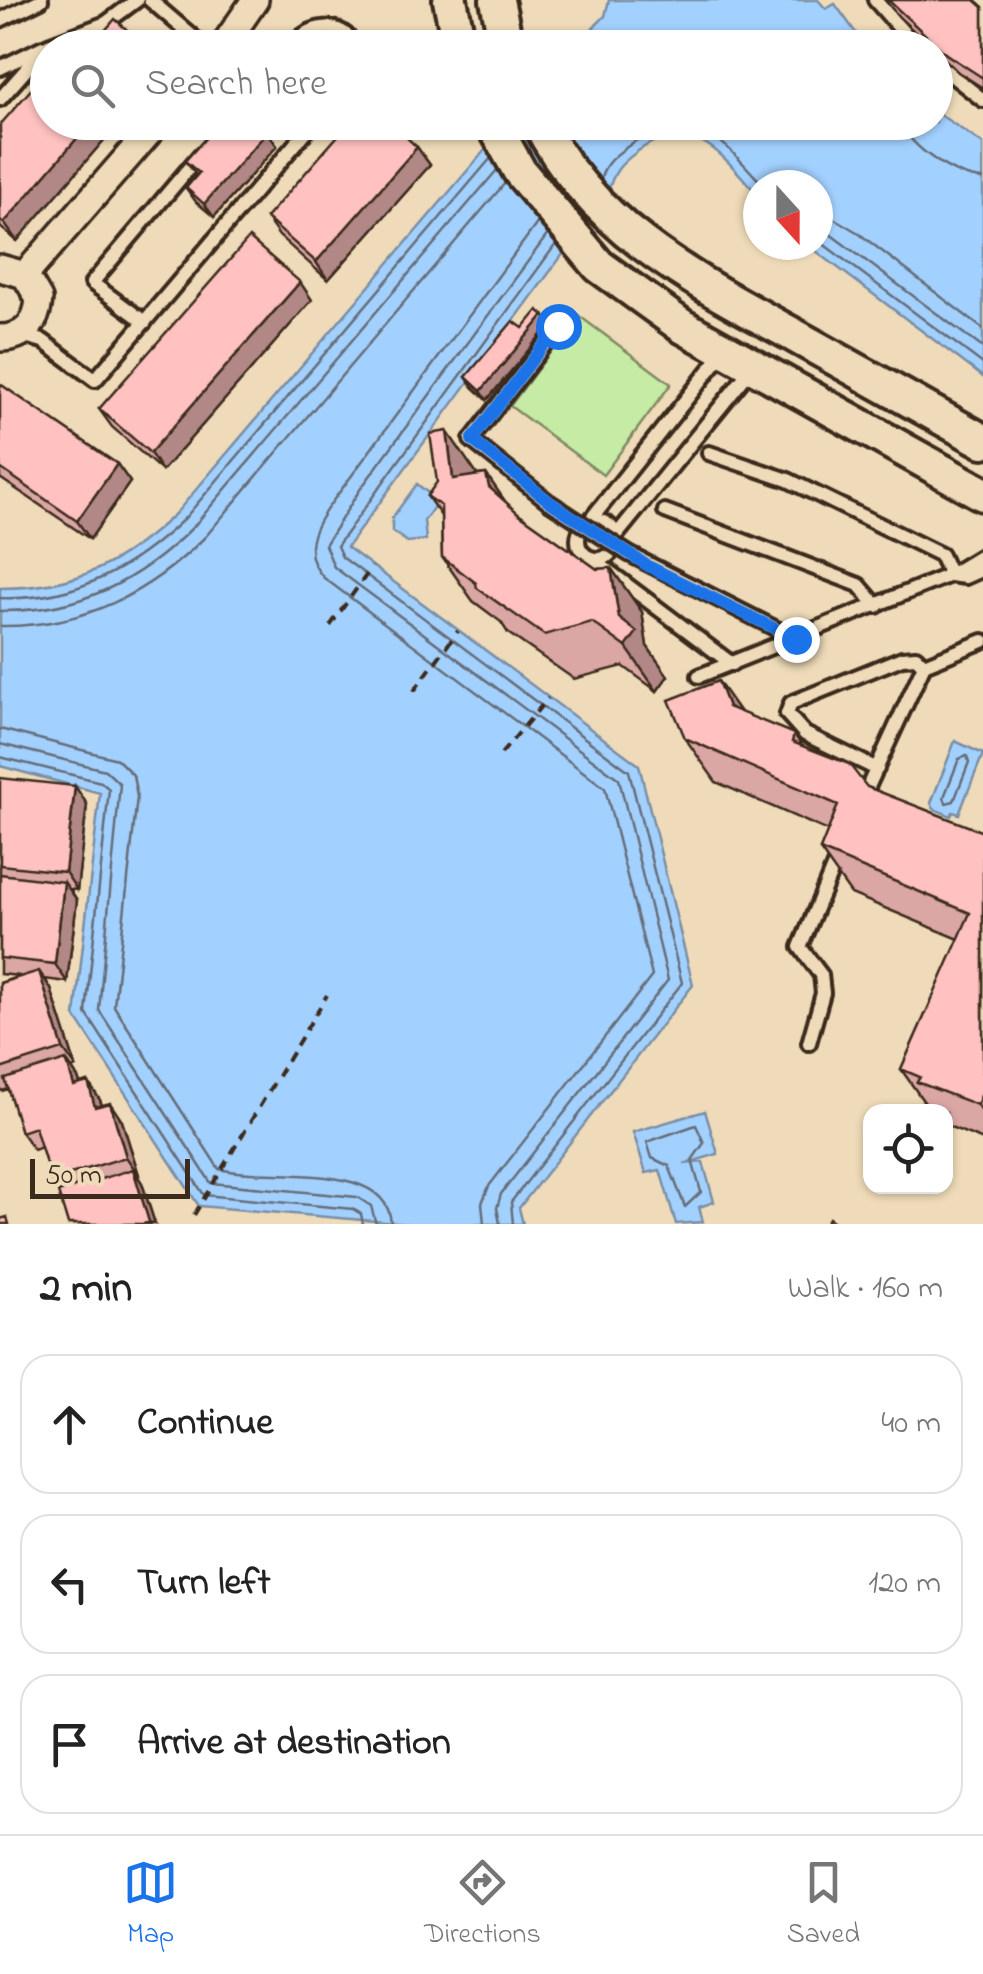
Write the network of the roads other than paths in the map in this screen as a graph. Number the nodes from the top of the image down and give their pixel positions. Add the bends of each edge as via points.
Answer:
1 (41, 0) edge
2 (137, 0) edge
3 (150, 0) edge
4 (255, 0) edge
5 (450, 0) edge
6 (496, 0) edge
7 (875, 0) edge
8 (0, 20) edge
9 (88, 30) edge
10 (185, 30) edge
11 (234, 30) edge
12 (456, 30) edge
13 (503, 30) edge
14 (901, 30) edge
15 (30, 54) edge
16 (30, 65) edge
17 (0, 68) edge
18 (953, 76) edge
19 (0, 99) edge
20 (983, 100) edge
21 (141, 140) edge
22 (211, 140) edge
23 (299, 140) edge
24 (502, 140) edge
25 (547, 140) edge
26 (13, 272) edge
27 (145, 322) junction
28 (558, 326) dead end
29 (10, 337) edge
30 (739, 359) junction
31 (983, 440) edge
32 (709, 454) dead end
33 (983, 494) edge
34 (665, 511) dead end
35 (588, 524) junction
36 (615, 537) junction
37 (983, 555) edge
38 (591, 558) junction
39 (983, 569) edge
40 (950, 575) junction
41 (877, 606) junction
42 (796, 639) junction
43 (983, 641) edge
44 (732, 664) junction
45 (924, 665) junction
46 (699, 676) dead end
47 (877, 769) junction
48 (862, 801) edge
49 (844, 842) edge
50 (809, 1044) dead end

1 - 8 lane
2 - 9 lane
3 - 10 lane
4 - 11 street
5 - 12 street
6 - 13 street
7 - 14 lane
15 - 17 lane
16 - 19 lane
18 - 20 lane
21 - 26 street
22 - 27 lane via 92,283
23 - 27 lane
24 - 30 street via 520,172 599,266
25 - 31 street via 626,234 707,288
26 - 29 street via 34,286 38,313
27 - 29 lane via 95,380 43,340
28 - 42 lane, bridge via 472,440 629,554
30 - 33 street
30 - 35 lane
30 - 36 lane
32 - 40 lane via 788,480 941,555
34 - 41 lane via 859,585
35 - 36 lane via 605,524
35 - 38 lane via 578,538
36 - 38 lane via 611,552
37 - 40 lane
38 - 44 lane
39 - 40 lane
40 - 41 lane
41 - 42 lane
42 - 44 lane
43 - 45 lane
44 - 46 lane
45 - 47 lane
45 - 47 lane via 916,656 902,658 791,703 787,714 806,734
47 - 48 lane
49 - 50 lane via 800,947 824,993

